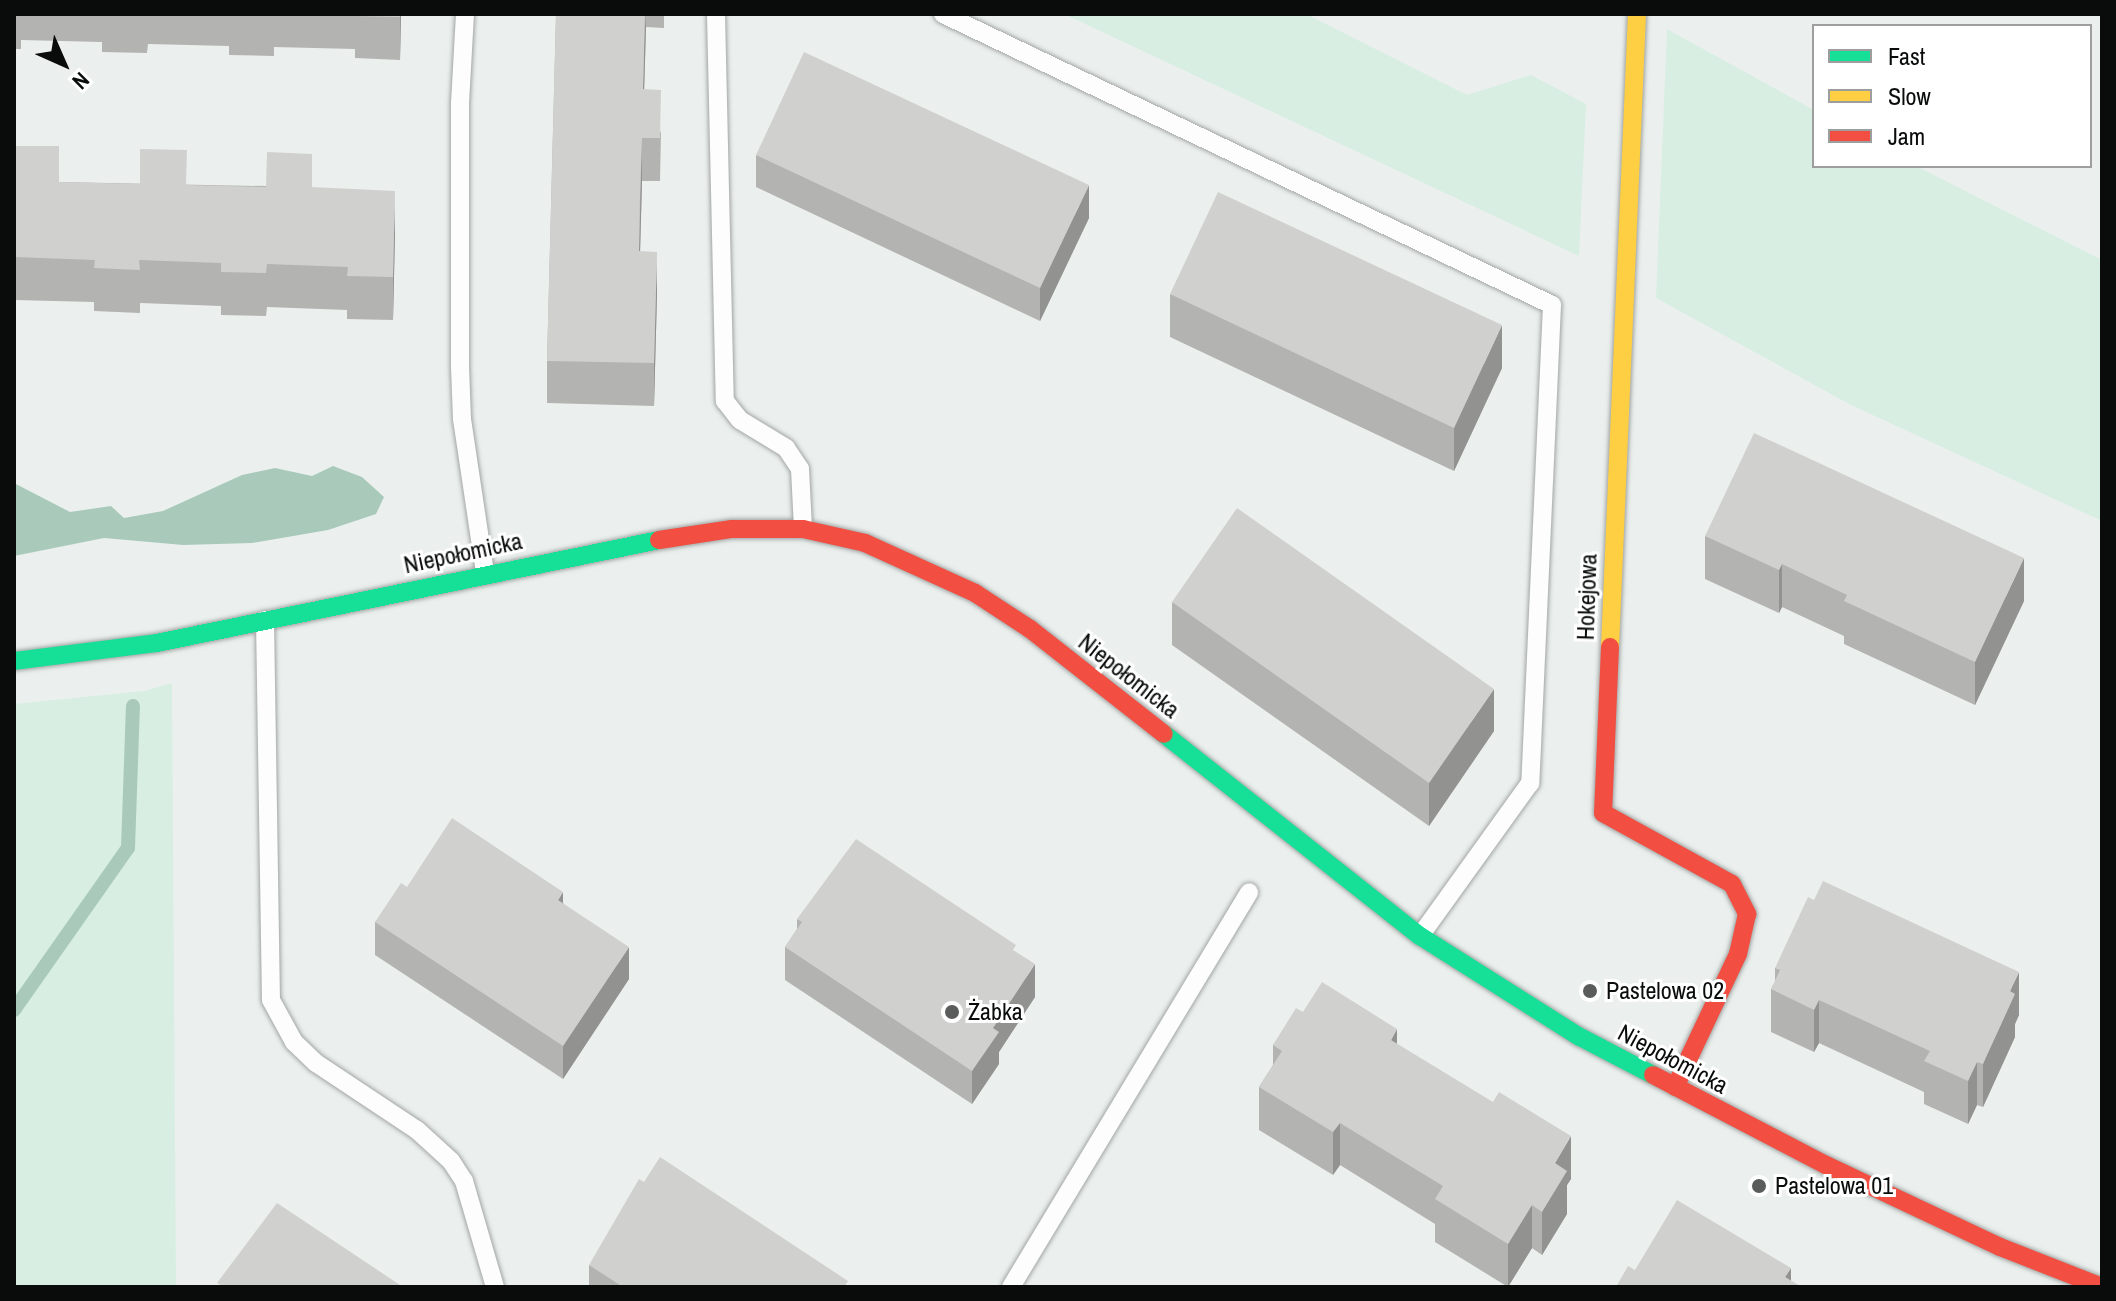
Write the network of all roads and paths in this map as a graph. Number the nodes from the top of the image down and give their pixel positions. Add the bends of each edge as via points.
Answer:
1 (465, 14) edge
2 (716, 14) edge
3 (943, 14) edge
4 (1637, 14) edge
5 (803, 529) junction
6 (485, 573) junction
7 (265, 620) junction
8 (14, 661) edge
9 (1249, 892) dead end
10 (1420, 936) junction
11 (1675, 1087) junction
12 (2054, 1269) junction
13 (495, 1287) edge
14 (1011, 1287) edge
15 (2047, 1287) edge
16 (2102, 1287) edge

1 - 6 lane via 460,367 462,419
2 - 5 lane via 725,401 740,420 786,448 800,469
3 - 10 lane via 1552,305 1530,783
4 - 11 main road, Hokejowa via 1603,813 1732,884 1747,914 1738,954
5 - 6 main road, Niepołomicka via 717,531
5 - 10 main road, Niepołomicka via 865,543 975,593 1030,629
6 - 7 main road, Niepołomicka
7 - 8 main road, Niepołomicka via 157,643
7 - 13 lane via 271,1000 294,1042 316,1063 417,1130 451,1161 464,1181
9 - 14 lane
10 - 11 main road, Niepołomicka via 1580,1037
11 - 12 main road, Niepołomicka via 1826,1165
12 - 15 lane
12 - 16 main road, Niepołomicka

